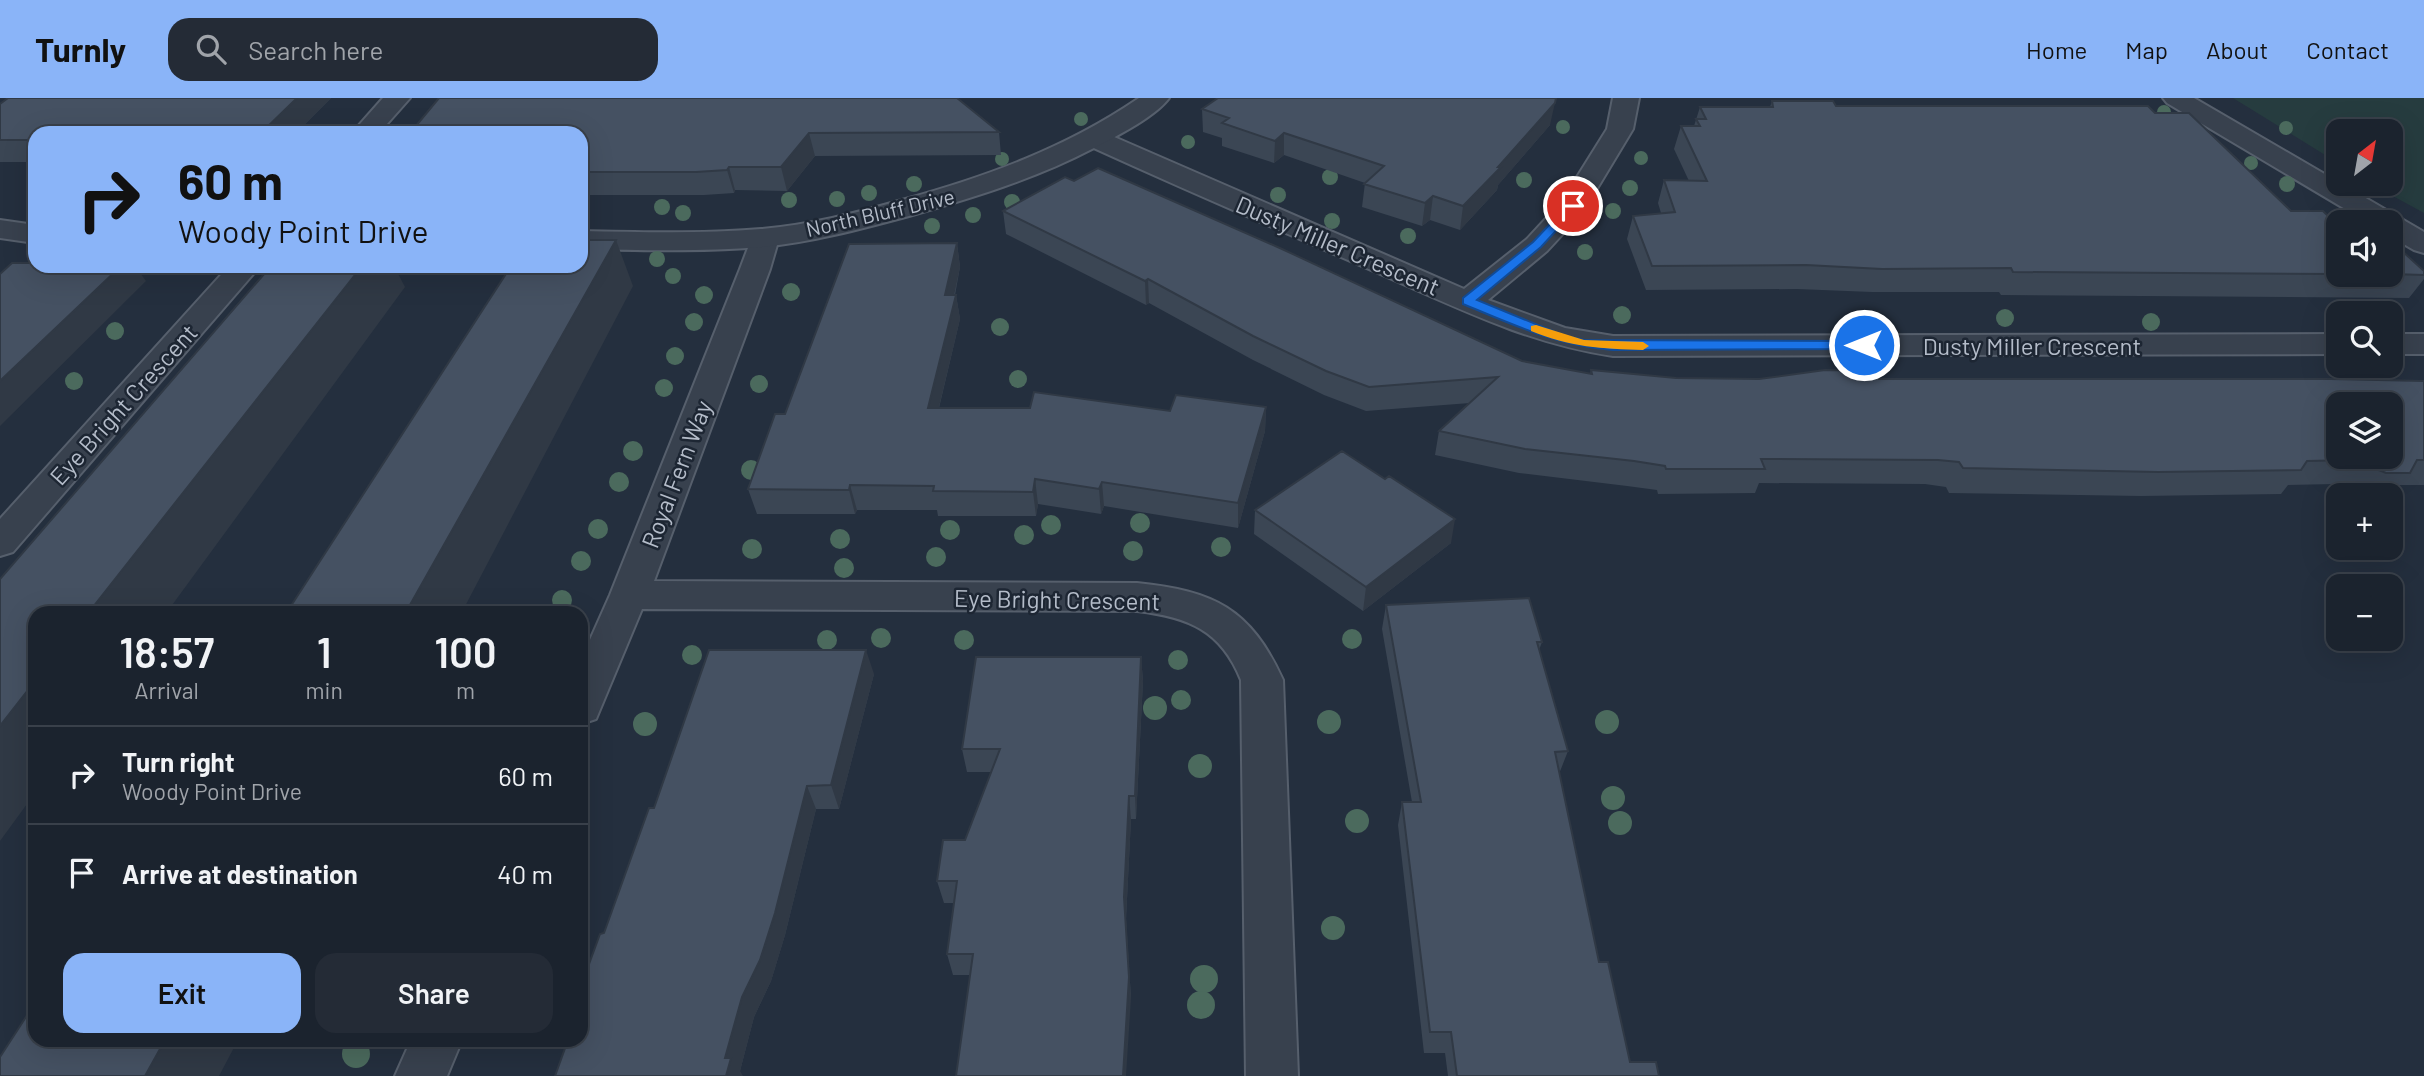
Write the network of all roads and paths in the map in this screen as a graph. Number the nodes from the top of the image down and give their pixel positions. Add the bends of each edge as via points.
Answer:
1 (397, 98) edge
2 (1156, 98) edge
3 (1626, 98) edge
4 (2176, 98) edge
5 (371, 126) edge
6 (1096, 139) junction
7 (2367, 210) edge
8 (0, 229) edge
9 (2403, 231) edge
10 (28, 233) edge
11 (764, 238) junction
12 (588, 240) edge
13 (2424, 244) edge
14 (240, 273) edge
15 (1468, 301) junction
16 (2326, 344) edge
17 (2403, 344) edge
18 (2424, 344) edge
19 (0, 542) edge
20 (629, 595) junction
21 (588, 691) edge
22 (434, 1047) edge
23 (421, 1076) edge
24 (1272, 1076) edge

1 - 5 street
2 - 6 street, North Bluff Drive
3 - 15 street via 1620,129 1573,206 1537,245
4 - 7 street
6 - 11 street, North Bluff Drive via 1034,169 967,192 874,217
6 - 15 street, Dusty Miller Crescent
8 - 10 street
9 - 13 street
11 - 12 street, North Bluff Drive
11 - 20 street, Royal Fern Way
14 - 19 street, Eye Bright Crescent
15 - 16 street, Dusty Miller Crescent via 1562,339 1613,346
17 - 18 street
20 - 21 street, Royal Fern Way
20 - 24 street, Eye Bright Crescent via 1137,597 1186,604 1218,619 1241,639 1262,680
22 - 23 street

